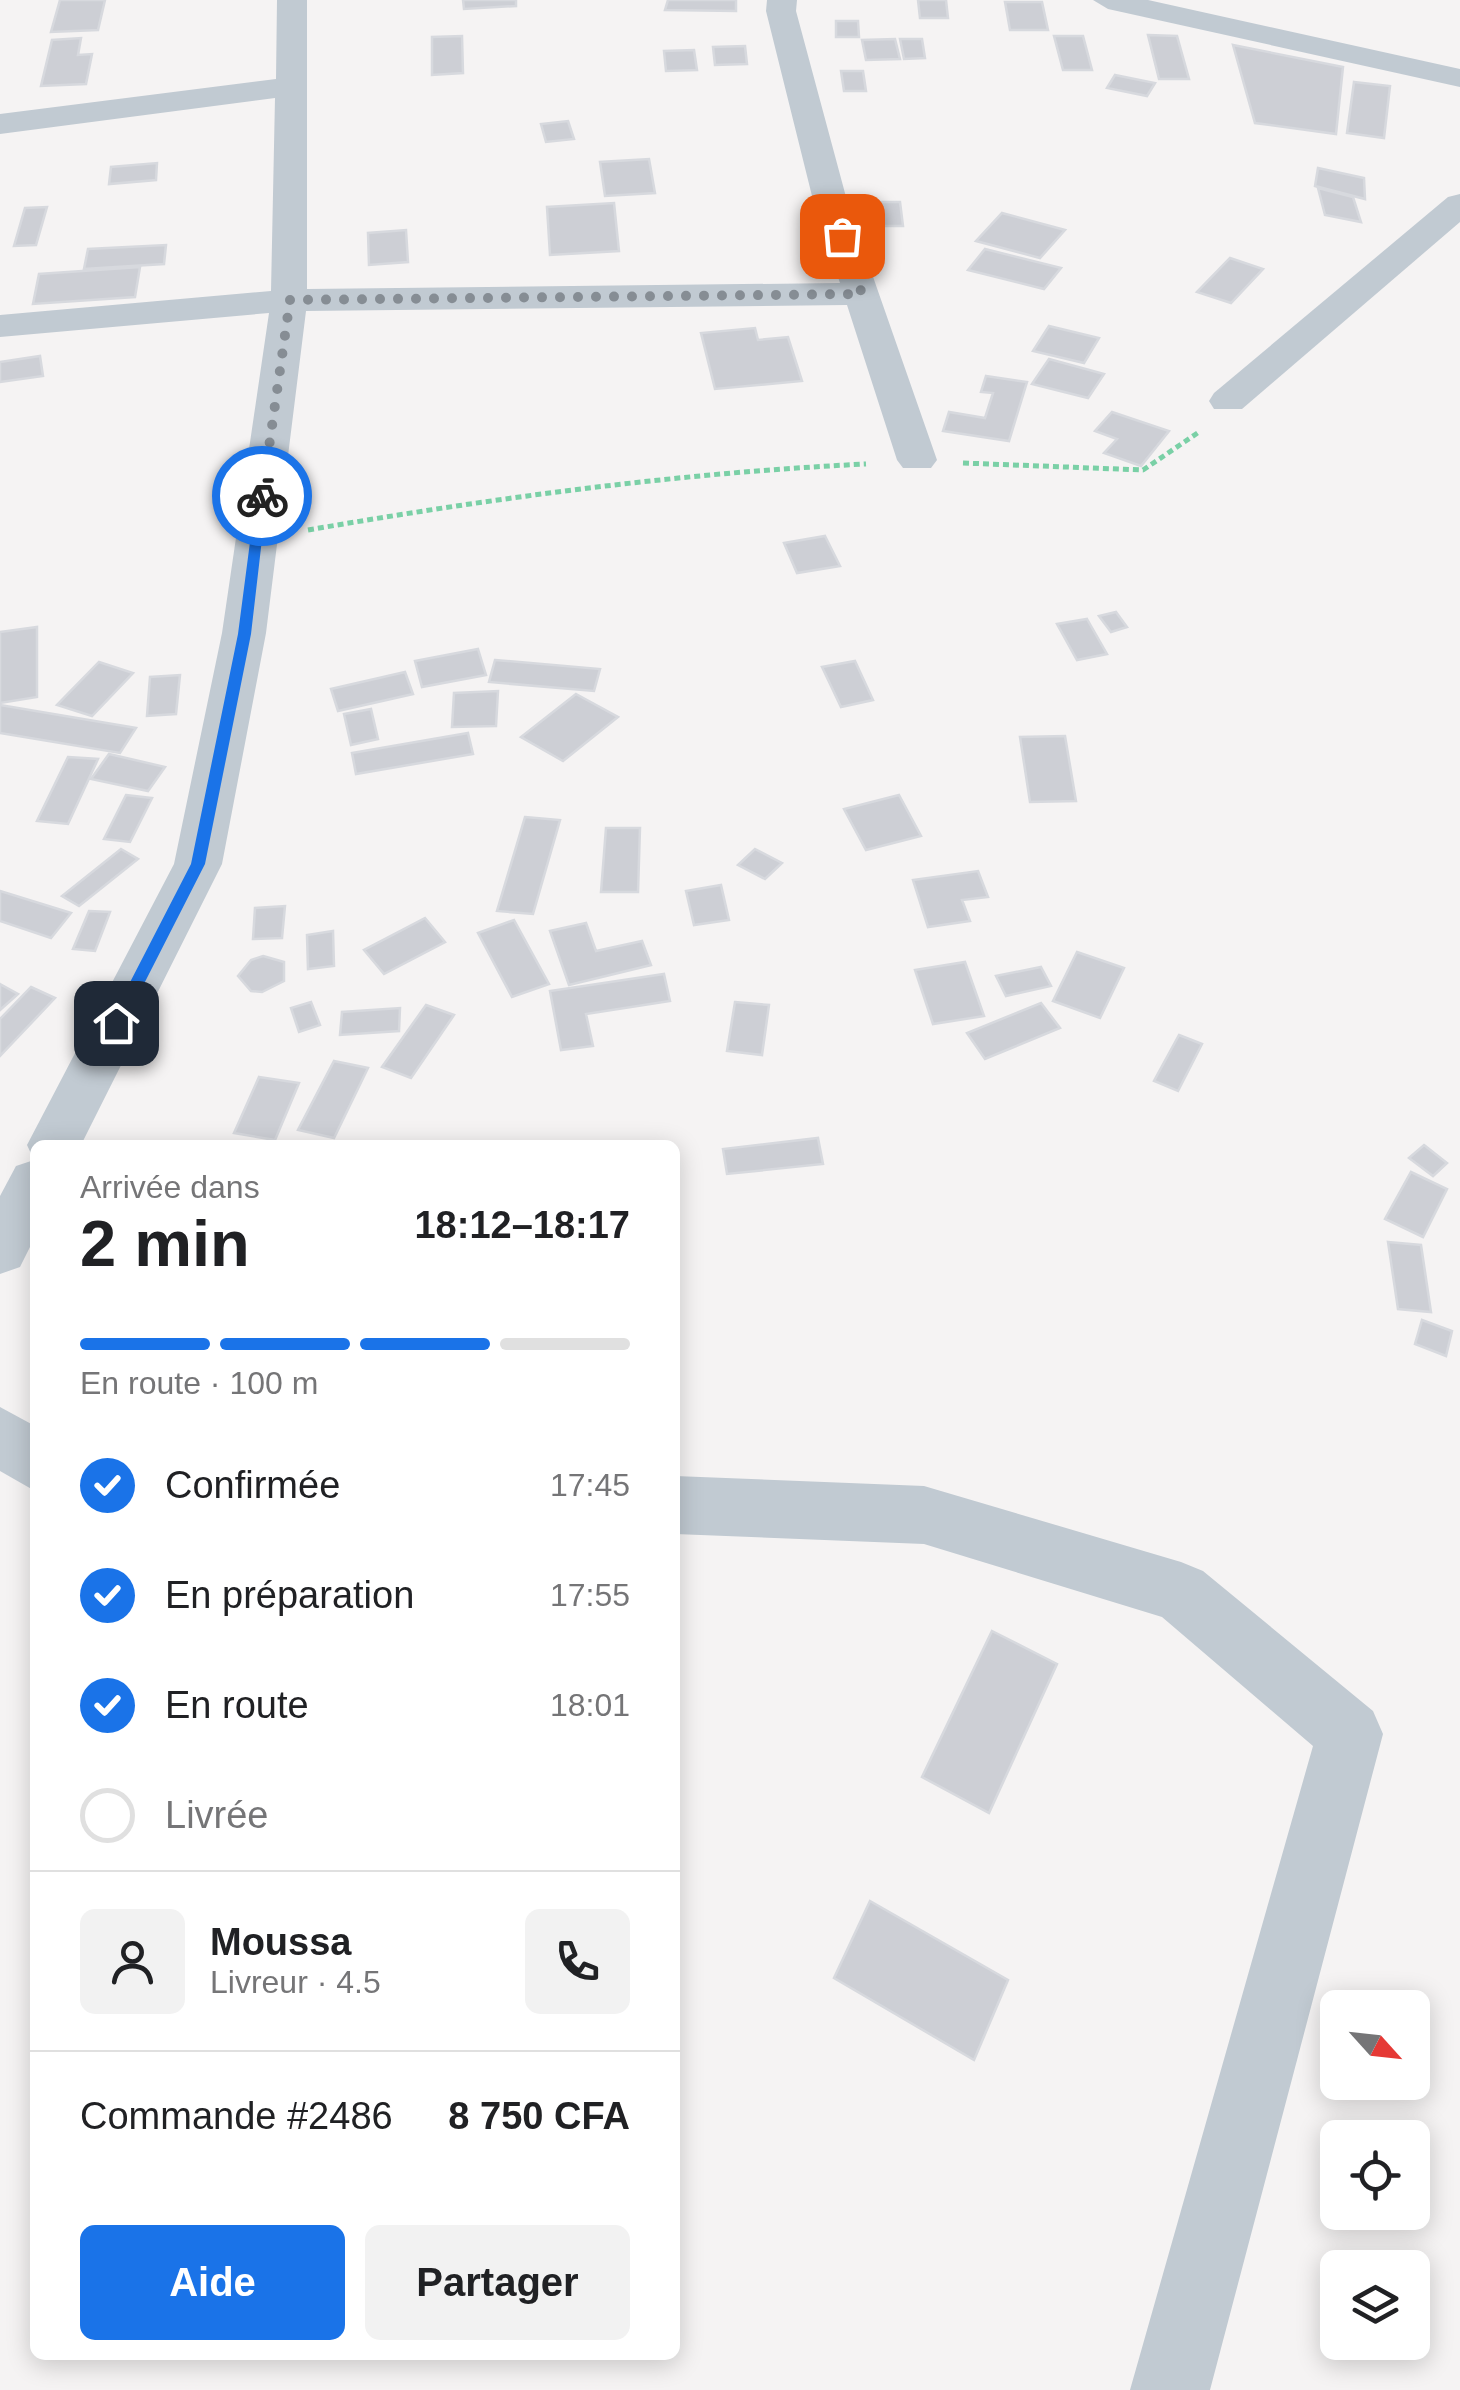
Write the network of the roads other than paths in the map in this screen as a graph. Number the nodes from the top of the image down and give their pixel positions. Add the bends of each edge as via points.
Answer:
1 (292, 0) edge
2 (782, 0) edge
3 (1108, 0) edge
4 (1460, 78) edge
5 (290, 87) junction
6 (0, 124) edge
7 (1460, 204) edge
8 (862, 294) junction
9 (290, 300) junction
10 (0, 326) edge
11 (1228, 401) road end
12 (917, 460) road end
13 (57, 1140) edge
14 (30, 1192) edge
15 (0, 1250) edge
16 (0, 1434) edge
17 (30, 1459) edge
18 (680, 1504) edge
19 (1170, 2390) edge

1 - 5 street
2 - 8 street via 832,208
3 - 4 street
5 - 6 street
5 - 9 street
7 - 11 street
8 - 9 street
8 - 12 street
9 - 10 street
9 - 13 street via 244,634 198,864
14 - 15 street
16 - 17 street
18 - 19 street via 924,1515 1181,1592 1350,1734

